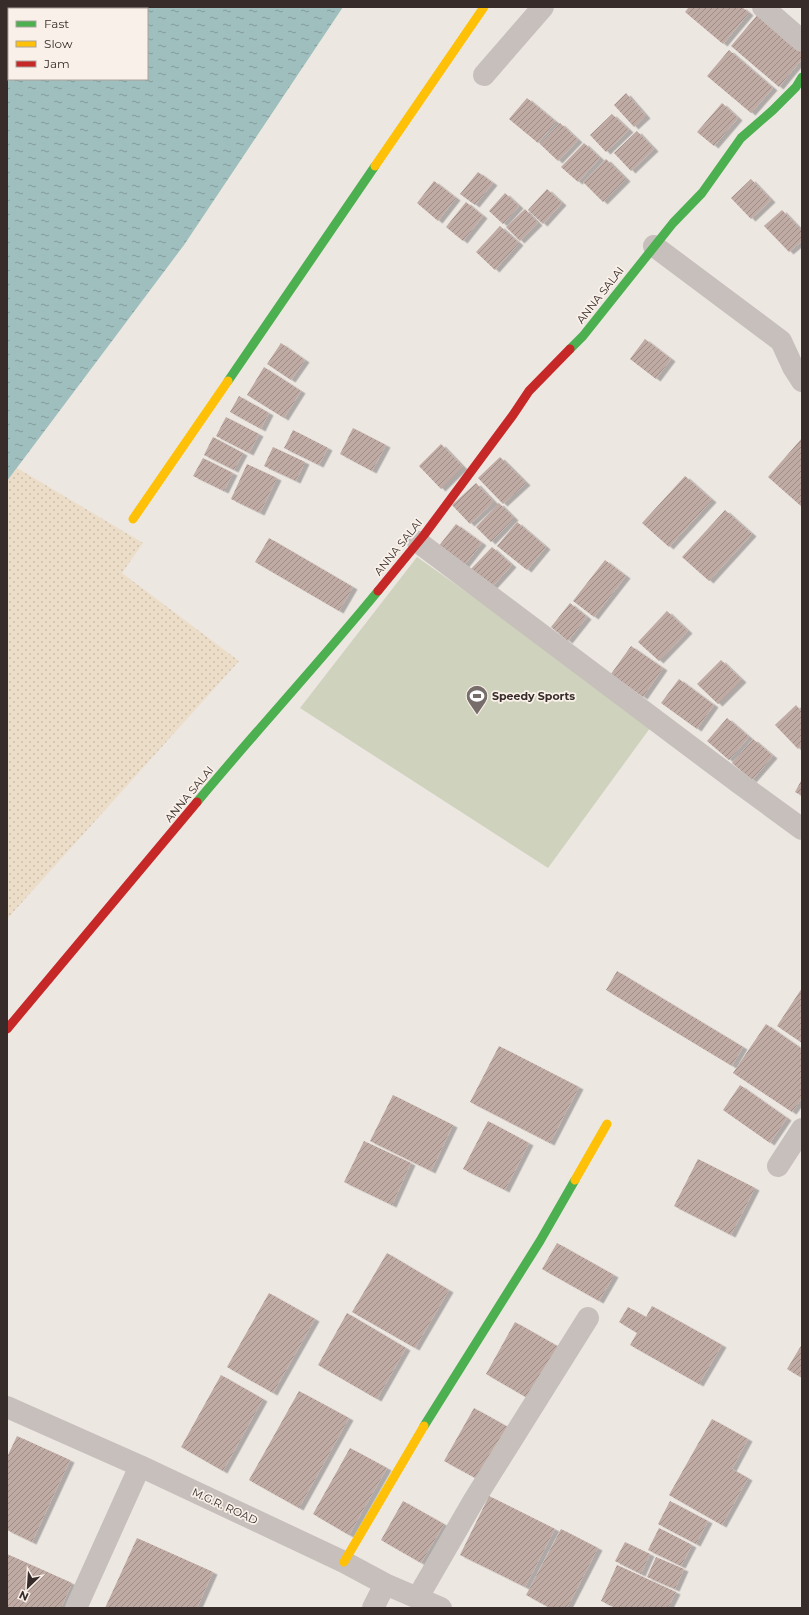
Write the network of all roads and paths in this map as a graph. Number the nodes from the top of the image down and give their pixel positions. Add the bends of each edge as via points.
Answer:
1 (484, 7) edge
2 (543, 7) edge
3 (764, 7) edge
4 (802, 40) edge
5 (484, 75) dead end
6 (802, 77) edge
7 (654, 246) junction
8 (802, 381) edge
9 (133, 519) dead end
10 (418, 542) junction
11 (802, 829) edge
12 (7, 1029) edge
13 (607, 1124) dead end
14 (802, 1129) edge
15 (778, 1166) dead end
16 (588, 1318) dead end
17 (8, 1411) edge
18 (140, 1466) junction
19 (344, 1562) junction
20 (384, 1584) junction
21 (418, 1597) junction
22 (76, 1608) edge
23 (373, 1608) edge
24 (441, 1608) edge

1 - 9 street
2 - 5 street
3 - 4 street
6 - 7 street, ANNA SALAI via 796,87 741,138 702,193
7 - 8 street via 781,341
7 - 10 street, ANNA SALAI via 583,336 529,391 514,415
10 - 11 street
10 - 12 street, ANNA SALAI via 343,634 249,740
13 - 19 street via 540,1241
14 - 15 street
16 - 21 street via 474,1500
17 - 18 street, M.G.R. ROAD
18 - 19 street, M.G.R. ROAD
18 - 22 street
19 - 20 street, M.G.R. ROAD
20 - 21 street, M.G.R. ROAD
20 - 23 street
21 - 24 street, M.G.R. ROAD

